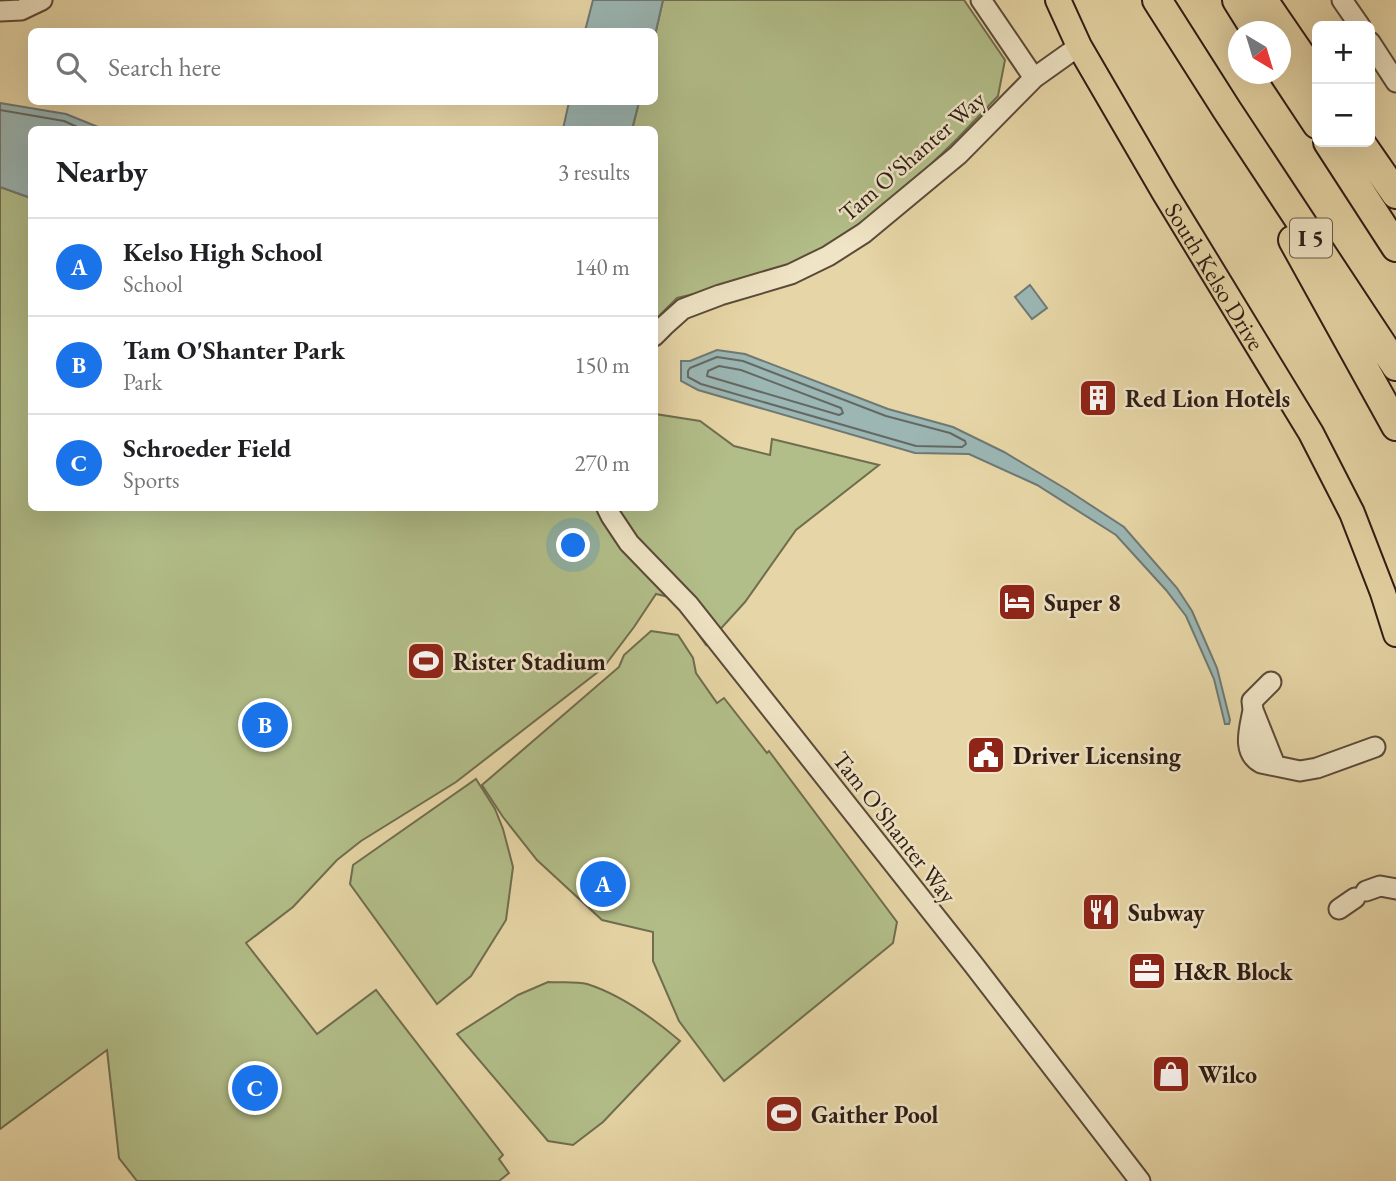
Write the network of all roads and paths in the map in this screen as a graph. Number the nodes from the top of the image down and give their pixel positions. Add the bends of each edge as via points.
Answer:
1 (42, 0) edge
2 (981, 0) edge
3 (1058, 0) edge
4 (1157, 0) edge
5 (1237, 0) edge
6 (1264, 0) edge
7 (1342, 0) edge
8 (0, 11) edge
9 (1250, 21) edge
10 (1357, 21) edge
11 (1079, 46) junction
12 (1375, 50) edge
13 (1312, 72) edge
14 (1034, 78) junction
15 (1396, 82) edge
16 (1291, 84) edge
17 (1227, 110) junction
18 (1312, 116) edge
19 (1331, 147) edge
20 (1363, 147) edge
21 (1396, 194) edge
22 (1396, 247) edge
23 (658, 332) edge
24 (1396, 366) edge
25 (1396, 426) edge
26 (608, 511) edge
27 (1396, 634) edge
28 (1271, 682) dead end
29 (1375, 747) dead end
30 (1396, 889) edge
31 (1353, 899) dead end
32 (1140, 1181) edge

1 - 8 street via 21,10
2 - 14 street
3 - 11 main road, South Kelso Drive
4 - 17 highway, I 5
5 - 9 highway
6 - 13 highway
7 - 10 street
11 - 14 street, Tam O'Shanter Way
11 - 27 main road, South Kelso Drive via 1311,433 1352,513
12 - 15 street
14 - 23 street, Tam O'Shanter Way via 958,155 864,233 791,274 683,309
16 - 18 highway
17 - 24 highway, I 5
17 - 25 highway via 1245,155
19 - 22 highway
20 - 21 highway
26 - 32 street, Tam O'Shanter Way via 629,544 688,604
28 - 29 street via 1252,701 1249,750 1255,760 1300,771
30 - 31 street via 1380,886

